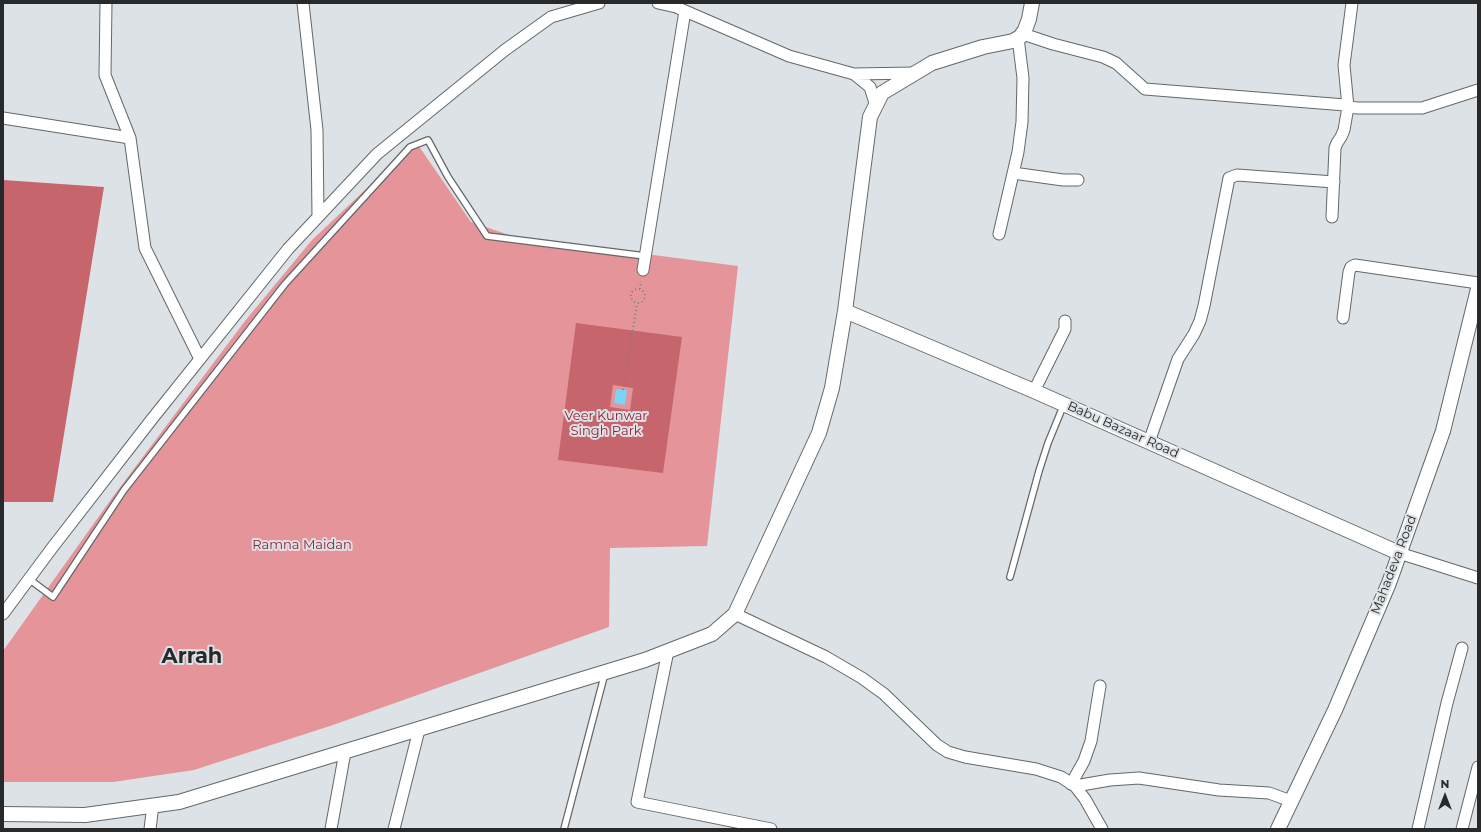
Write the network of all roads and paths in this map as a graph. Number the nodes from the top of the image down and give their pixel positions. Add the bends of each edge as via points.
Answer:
1 (106, 3) edge
2 (303, 3) edge
3 (599, 3) edge
4 (658, 3) edge
5 (1032, 3) edge
6 (1352, 3) edge
7 (685, 11) junction
8 (1020, 36) junction
9 (915, 73) junction
10 (854, 74) junction
11 (1478, 90) edge
12 (876, 106) junction
13 (1348, 107) junction
14 (3, 118) edge
15 (130, 138) junction
16 (1013, 173) junction
17 (1078, 180) dead end
18 (1334, 182) junction
19 (318, 217) junction
20 (1332, 217) dead end
21 (999, 234) dead end
22 (645, 256) junction
23 (643, 270) dead end
24 (1478, 283) edge
25 (1478, 289) edge
26 (637, 304) junction
27 (845, 311) junction
28 (1343, 318) dead end
29 (1065, 321) dead end
30 (200, 359) junction
31 (623, 390) dead end
32 (1034, 391) junction
33 (1064, 404) junction
34 (1149, 442) junction
35 (1399, 553) junction
36 (1010, 577) dead end
37 (1478, 578) edge
38 (29, 579) junction
39 (3, 614) edge
40 (736, 614) junction
41 (1462, 648) dead end
42 (668, 651) junction
43 (605, 673) junction
44 (1100, 686) dead end
45 (419, 730) junction
46 (345, 752) junction
47 (1478, 767) edge
48 (1073, 785) junction
49 (1292, 801) junction
50 (153, 806) junction
51 (3, 814) edge
52 (150, 829) edge
53 (331, 829) edge
54 (394, 829) edge
55 (564, 829) edge
56 (770, 829) edge
57 (1102, 829) edge
58 (1278, 829) edge
59 (1418, 829) edge
60 (1462, 829) edge

1 - 15 street via 105,75
2 - 19 street via 317,130
3 - 19 street via 551,17 505,50 377,154
4 - 7 street
5 - 8 street via 1029,19
6 - 13 street via 1344,60
7 - 10 street via 789,56
7 - 22 street
8 - 9 street via 1013,41 932,63
8 - 13 street via 1103,57 1116,63 1145,89
8 - 16 street via 1023,103
9 - 10 street
9 - 12 street via 882,93
10 - 12 street via 870,87
11 - 13 street via 1422,108
12 - 27 street via 870,117
13 - 18 street via 1344,130 1335,148
14 - 15 street
15 - 30 street via 145,248
16 - 17 street
16 - 21 street
18 - 20 street
18 - 34 street via 1237,175 1229,178 1200,321 1178,359
19 - 30 street via 288,249
22 - 23 street
22 - 38 lane via 488,236 448,177 428,140 410,146 285,284 124,490 53,598
24 - 28 street via 1355,265 1349,272
25 - 35 street, Mahadeva Road via 1443,431
26 - 26 path via 632,302 630,295 640,289 645,294 645,299
26 - 31 path
27 - 32 street, Babu Bazaar Road
27 - 40 street via 832,388 819,433
29 - 32 street via 1065,329
30 - 38 street
32 - 33 street, Babu Bazaar Road
33 - 34 street, Babu Bazaar Road
33 - 36 lane via 1039,471
34 - 35 street, Babu Bazaar Road
35 - 37 street
35 - 49 street, Mahadeva Road via 1389,583 1335,710
38 - 39 street
40 - 42 street via 712,634
40 - 48 street via 826,657 862,678 884,694 937,745 948,752 1036,769 1061,777
41 - 59 street
42 - 43 street
42 - 56 street via 637,802
43 - 45 street
43 - 55 lane
44 - 48 street via 1090,746
45 - 46 street
45 - 54 street
46 - 50 street via 178,802
46 - 53 street
47 - 60 street
48 - 49 street via 1139,778 1219,790 1269,793
48 - 57 street via 1085,799
49 - 58 street, Mahadeva Road
50 - 51 street via 85,815
50 - 52 street

